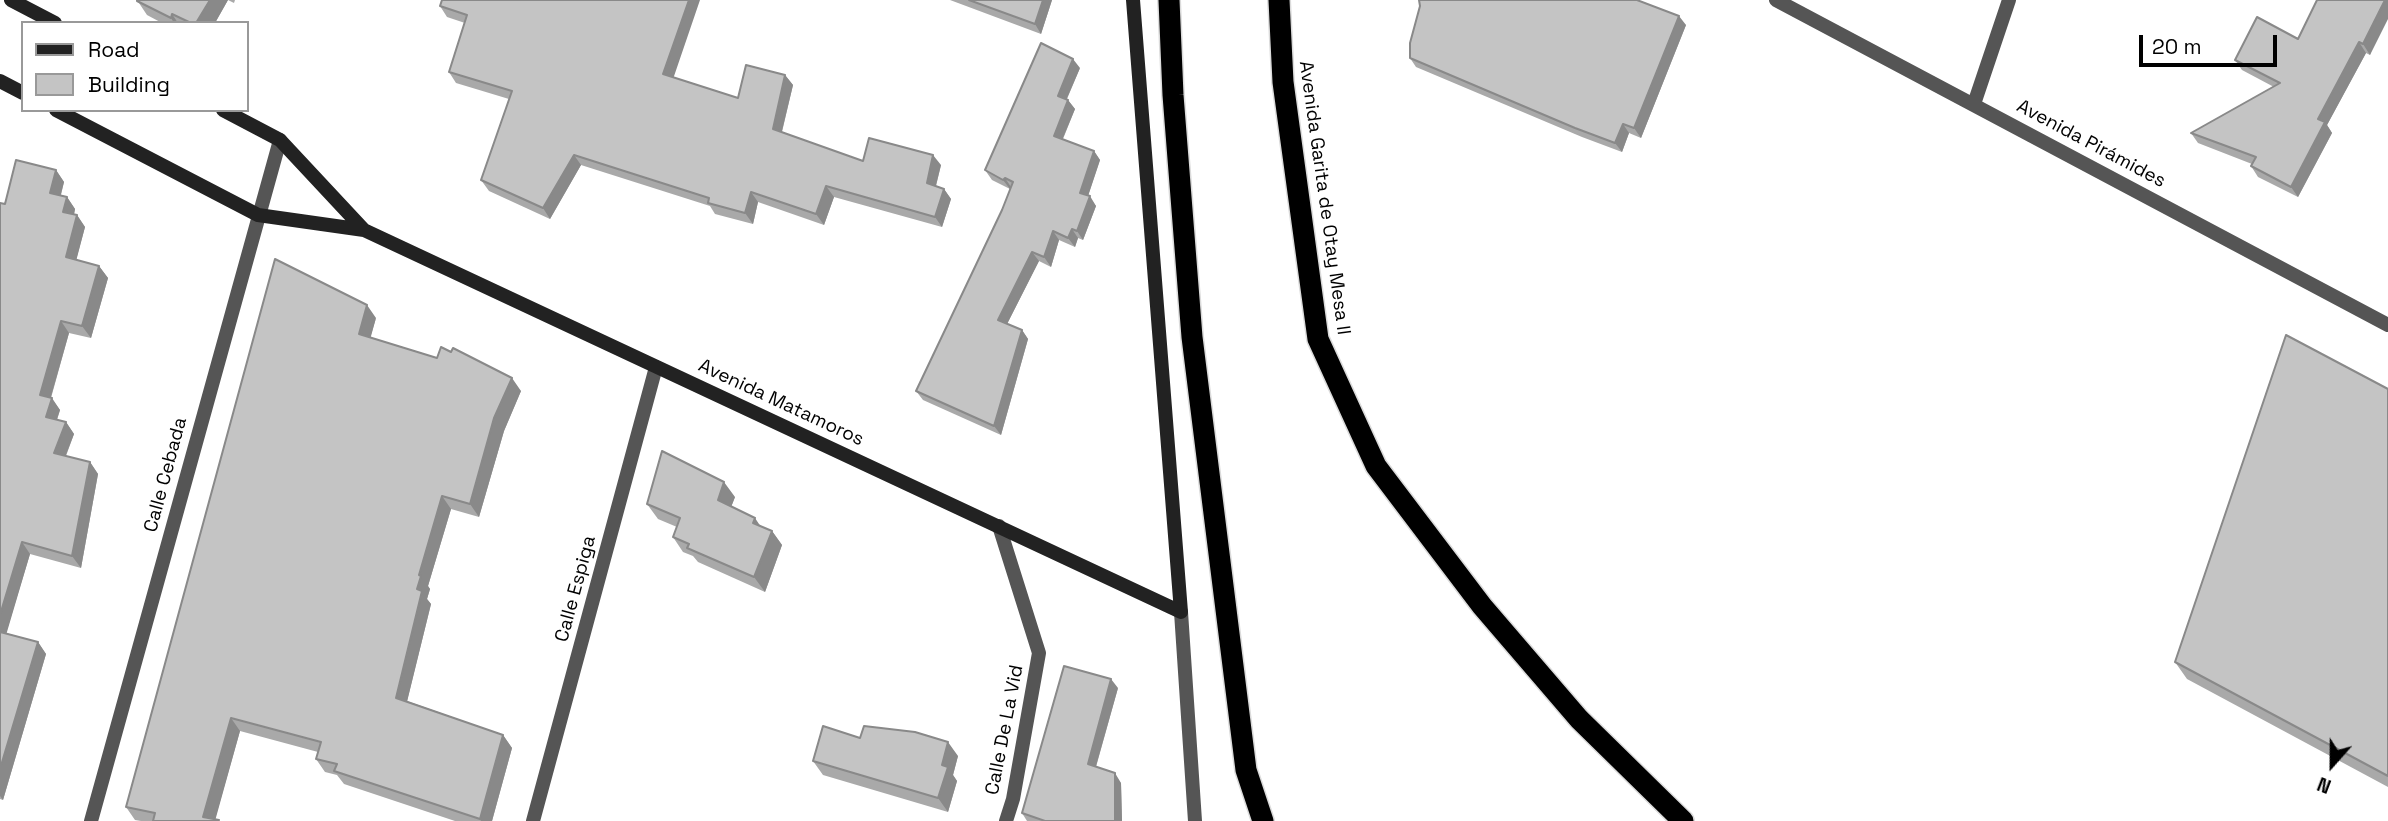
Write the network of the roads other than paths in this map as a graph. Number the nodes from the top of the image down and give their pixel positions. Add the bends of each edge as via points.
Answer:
1 (11, 0) edge
2 (1133, 0) edge
3 (1169, 0) edge
4 (1279, 0) edge
5 (1776, 0) edge
6 (2009, 0) edge
7 (51, 21) edge
8 (0, 81) edge
9 (21, 92) edge
10 (1974, 104) junction
11 (60, 112) edge
12 (227, 112) edge
13 (280, 140) junction
14 (258, 215) junction
15 (364, 230) junction
16 (2388, 325) edge
17 (656, 367) junction
18 (999, 526) junction
19 (1181, 612) junction
20 (90, 821) edge
21 (533, 821) edge
22 (1006, 821) edge
23 (1195, 821) edge
24 (1263, 821) edge
25 (1683, 821) edge

1 - 7 street
2 - 19 street
3 - 24 highway via 1192,337 1246,771
4 - 25 highway, Avenida Garita de Otay Mesa II via 1283,82 1318,339 1376,466 1465,584 1579,719
5 - 10 street, Avenida Pirámides
6 - 10 street
8 - 9 street
10 - 16 street, Avenida Pirámides
11 - 14 street, Avenida Matamoros
12 - 13 street, Avenida Matamoros
13 - 14 street, Calle Cebada
13 - 15 street, Avenida Matamoros
14 - 15 street, Avenida Matamoros
14 - 20 street, Calle Cebada
15 - 17 street, Avenida Matamoros
17 - 18 street, Avenida Matamoros
17 - 21 street, Calle Espiga
18 - 19 street, Avenida Matamoros
18 - 22 street, Calle De La Vid via 1039,653
19 - 23 street

